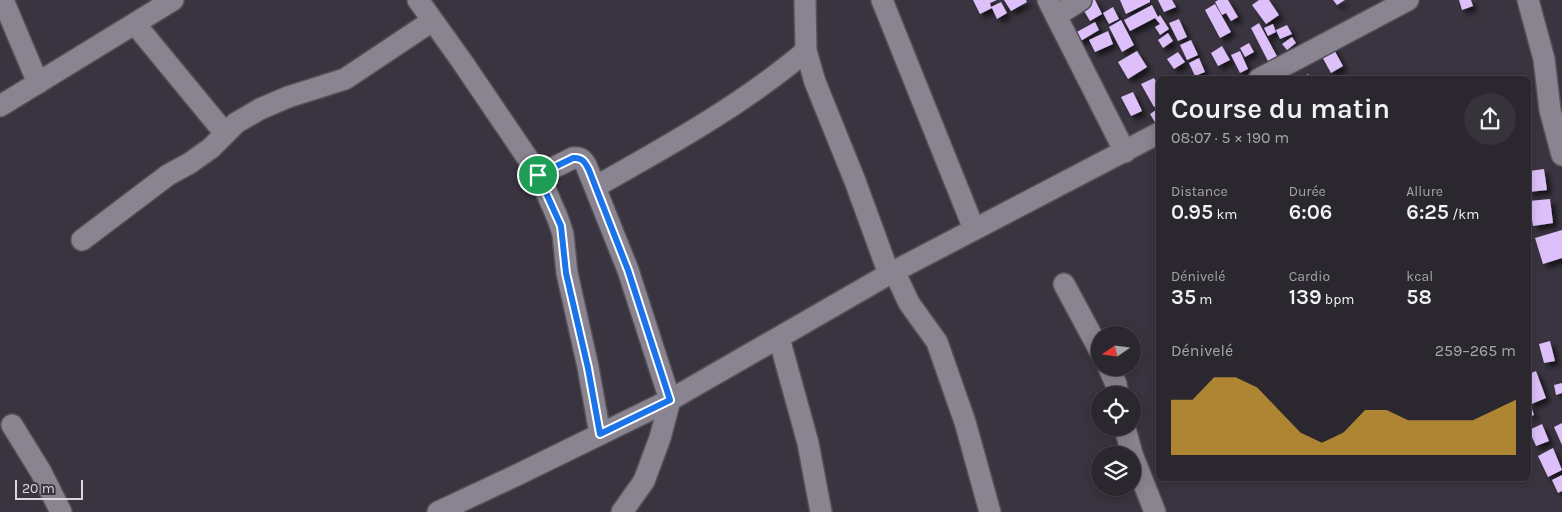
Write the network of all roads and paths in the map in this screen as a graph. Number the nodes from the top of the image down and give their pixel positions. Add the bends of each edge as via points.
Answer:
1 (3, 0) edge
2 (173, 0) edge
3 (418, 0) edge
4 (805, 0) edge
5 (882, 0) edge
6 (1081, 0) edge
7 (1408, 0) edge
8 (1528, 0) edge
9 (1052, 8) edge
10 (432, 21) junction
11 (135, 24) junction
12 (806, 51) junction
13 (1265, 76) edge
14 (38, 83) junction
15 (0, 106) edge
16 (226, 132) junction
17 (1156, 135) edge
18 (1125, 152) junction
19 (1562, 155) edge
20 (538, 175) junction
21 (595, 187) junction
22 (974, 230) junction
23 (82, 240) dead end
24 (892, 273) junction
25 (1064, 284) dead end
26 (1091, 334) edge
27 (779, 338) junction
28 (670, 400) junction
29 (12, 425) dead end
30 (600, 434) junction
31 (1127, 436) edge
32 (987, 511) edge
33 (60, 512) edge
34 (438, 512) edge
35 (622, 512) edge
36 (821, 512) edge
37 (1155, 512) edge

1 - 14 street
2 - 11 street
3 - 10 street
4 - 12 street
5 - 22 street
6 - 9 street
7 - 13 street
8 - 19 street via 1544,59 1550,110
9 - 18 street
10 - 16 street via 345,79 274,103 236,123
10 - 20 street
11 - 14 street
11 - 16 street
12 - 21 street via 758,88
12 - 24 street via 815,82
14 - 15 street
16 - 23 street via 212,148 168,175
17 - 18 street
18 - 22 street
20 - 21 street via 578,158 586,165
20 - 30 street via 563,234 566,273
21 - 28 street via 628,270
22 - 24 street
24 - 27 street
24 - 32 street via 937,342 965,422
25 - 26 street
27 - 28 street
27 - 36 street via 808,443
28 - 30 street
28 - 35 street via 644,481
29 - 33 street via 41,472
30 - 34 street
31 - 37 street

